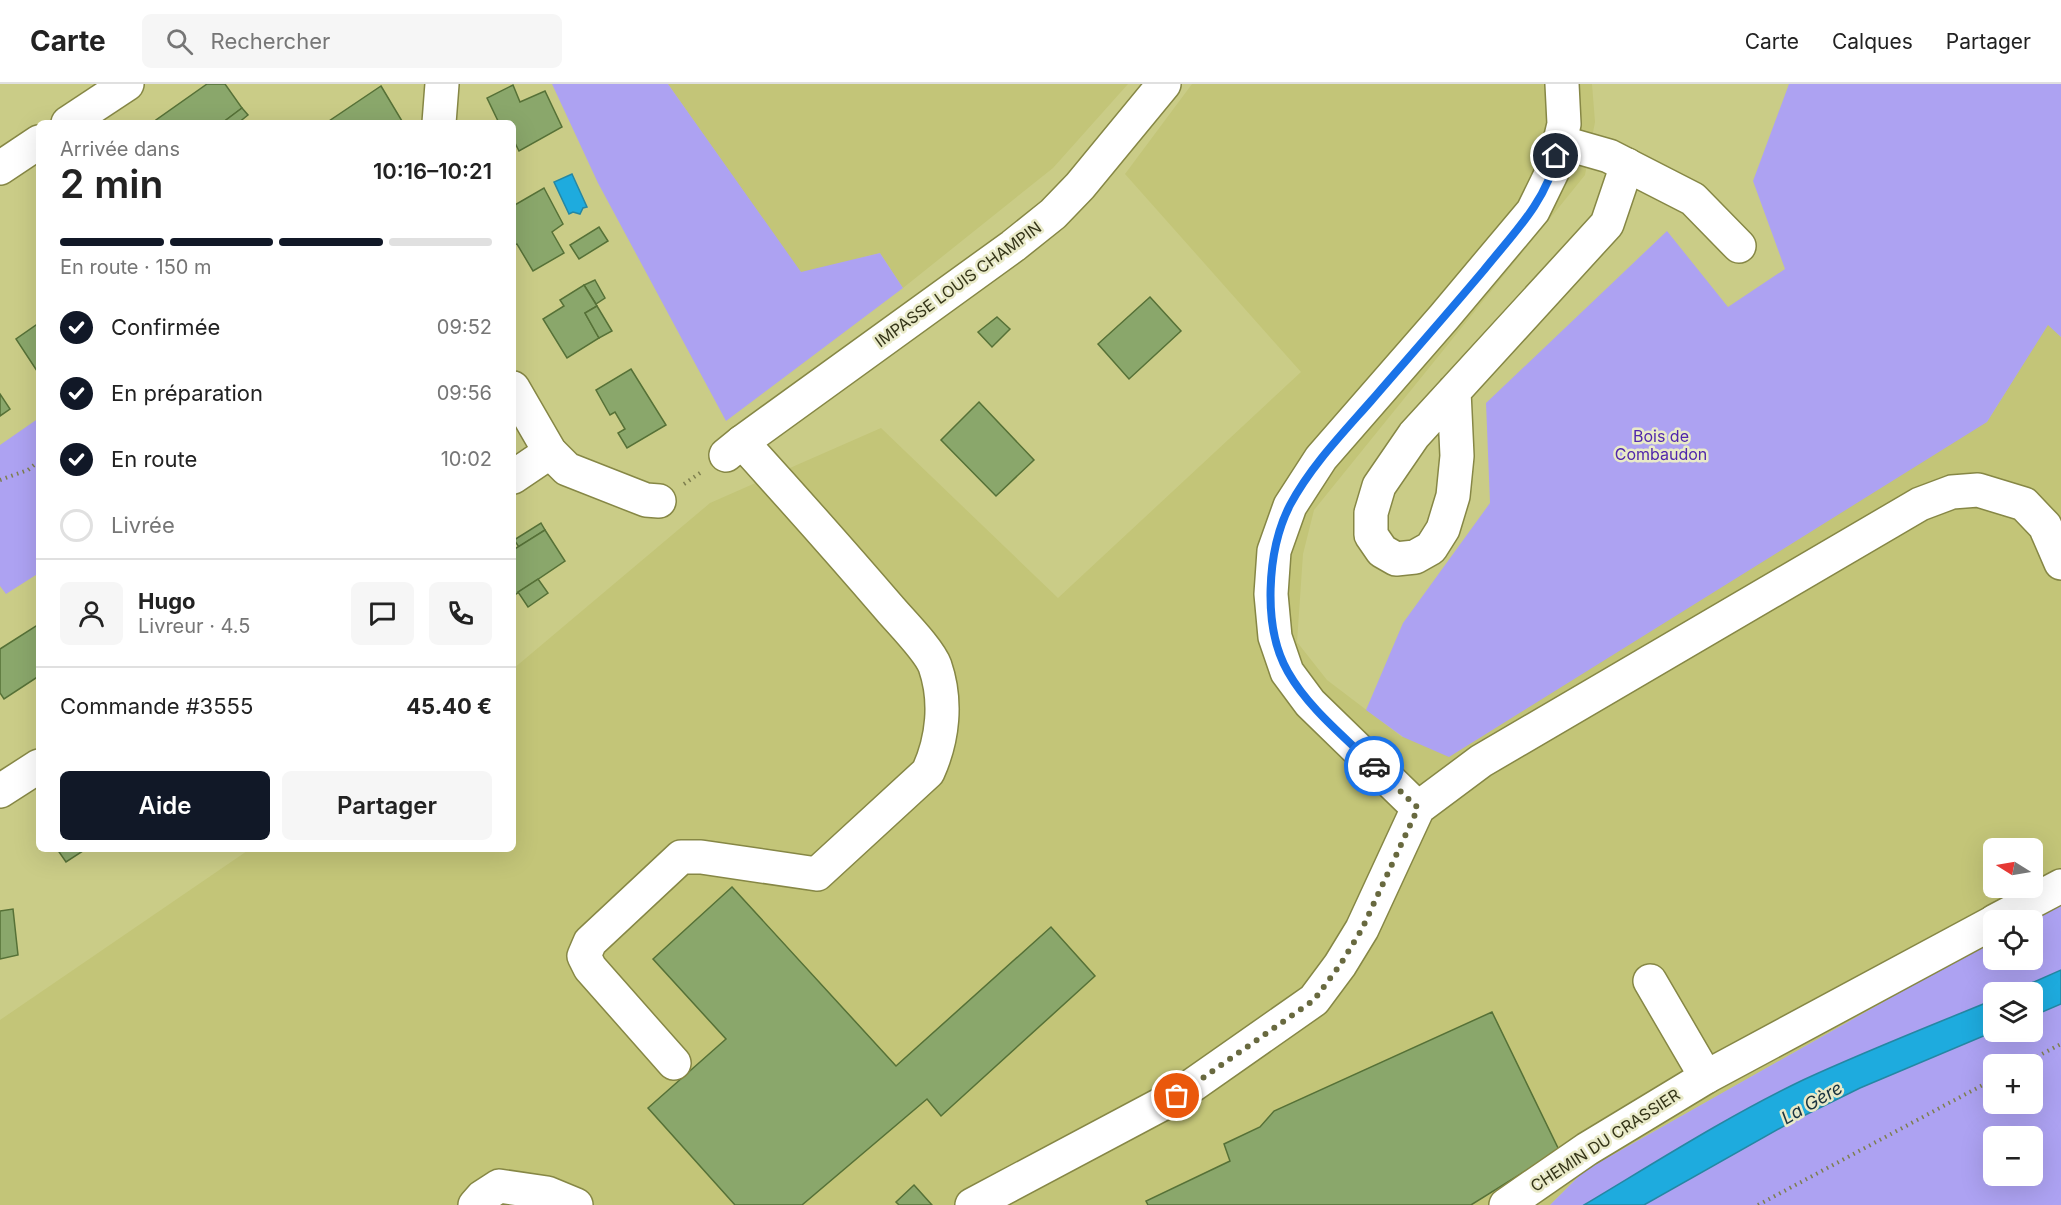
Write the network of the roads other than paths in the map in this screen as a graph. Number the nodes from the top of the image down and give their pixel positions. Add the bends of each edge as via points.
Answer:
1 (127, 84) edge
2 (442, 84) edge
3 (1164, 84) edge
4 (1562, 84) edge
5 (73, 120) edge
6 (439, 120) edge
7 (1560, 142) junction
8 (36, 144) edge
9 (1627, 165) junction
10 (0, 168) edge
11 (1739, 246) dead end
12 (1454, 391) dead end
13 (516, 393) edge
14 (550, 452) junction
15 (516, 475) edge
16 (659, 501) road end
17 (2061, 563) edge
18 (36, 768) edge
19 (0, 791) edge
20 (1418, 808) junction
21 (2061, 886) edge
22 (2015, 910) edge
23 (1983, 927) edge
24 (1650, 981) dead end
25 (674, 1063) dead end
26 (1706, 1077) junction
27 (475, 1205) edge
28 (576, 1205) edge
29 (972, 1205) edge
30 (1506, 1205) edge

1 - 5 street
2 - 6 street
3 - 25 street, IMPASSE LOUIS CHAMPIN via 1053,214 734,449 829,538 917,640 934,664 941,695 942,727 928,772 817,874 681,857 590,942 584,956 590,968
4 - 7 street
7 - 9 street
7 - 20 street via 1553,170 1533,210 1321,458 1290,506 1274,551 1271,594 1275,637 1287,672 1310,703
8 - 10 street
9 - 11 street via 1693,199
9 - 12 street via 1607,224
13 - 14 street
14 - 15 street
14 - 16 street via 567,469 646,500
17 - 20 street via 2045,526 2024,504 1978,490 1952,492 1920,504 1481,761
18 - 19 street
20 - 29 street via 1362,929 1314,1000 1177,1096
21 - 22 street, CHEMIN DU CRASSIER
23 - 26 street, CHEMIN DU CRASSIER
24 - 26 street
26 - 30 street, CHEMIN DU CRASSIER via 1587,1149
27 - 28 street via 499,1186 547,1193

